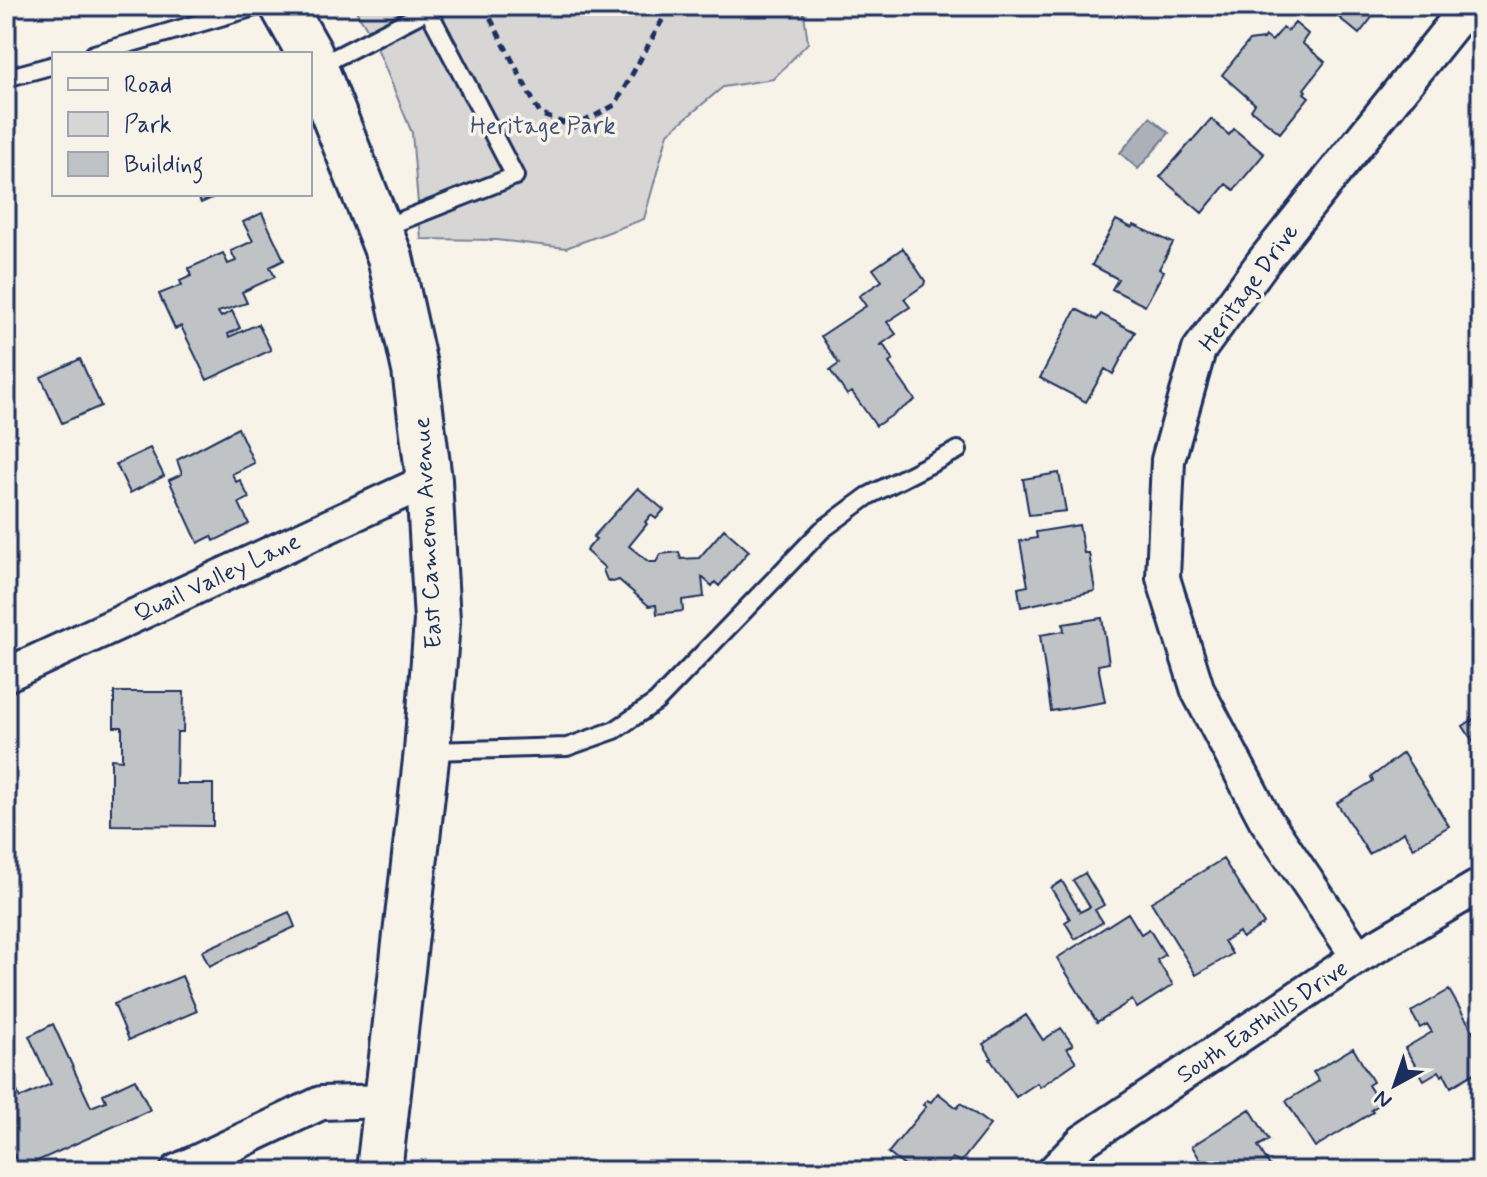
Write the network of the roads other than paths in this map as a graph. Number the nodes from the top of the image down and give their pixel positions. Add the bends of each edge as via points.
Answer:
1 (258, 6) edge
2 (283, 6) edge
3 (1468, 6) edge
4 (101, 52) edge
5 (308, 52) edge
6 (312, 59) edge
7 (52, 66) edge
8 (6, 78) edge
9 (379, 230) junction
10 (958, 450) dead end
11 (429, 480) junction
12 (6, 675) edge
13 (427, 751) junction
14 (1481, 885) edge
15 (1358, 957) junction
16 (387, 1101) junction
17 (177, 1171) edge
18 (379, 1171) edge
19 (1054, 1171) edge

1 - 4 lane
2 - 5 main road, East Cameron Avenue
3 - 15 street, Heritage Drive via 1199,350 1168,460 1163,578 1198,691 1265,819
6 - 9 main road, East Cameron Avenue
6 - 9 lane via 428,10 515,176
7 - 8 lane
9 - 11 main road, East Cameron Avenue via 415,370
10 - 13 lane via 868,496 822,530 656,702 615,730 567,747
11 - 12 street, Quail Valley Lane
11 - 13 main road, East Cameron Avenue via 437,621
13 - 16 main road, East Cameron Avenue
14 - 15 street, South Easthills Drive
15 - 19 street, South Easthills Drive via 1083,1141
16 - 17 street via 321,1103
16 - 18 main road, East Cameron Avenue

